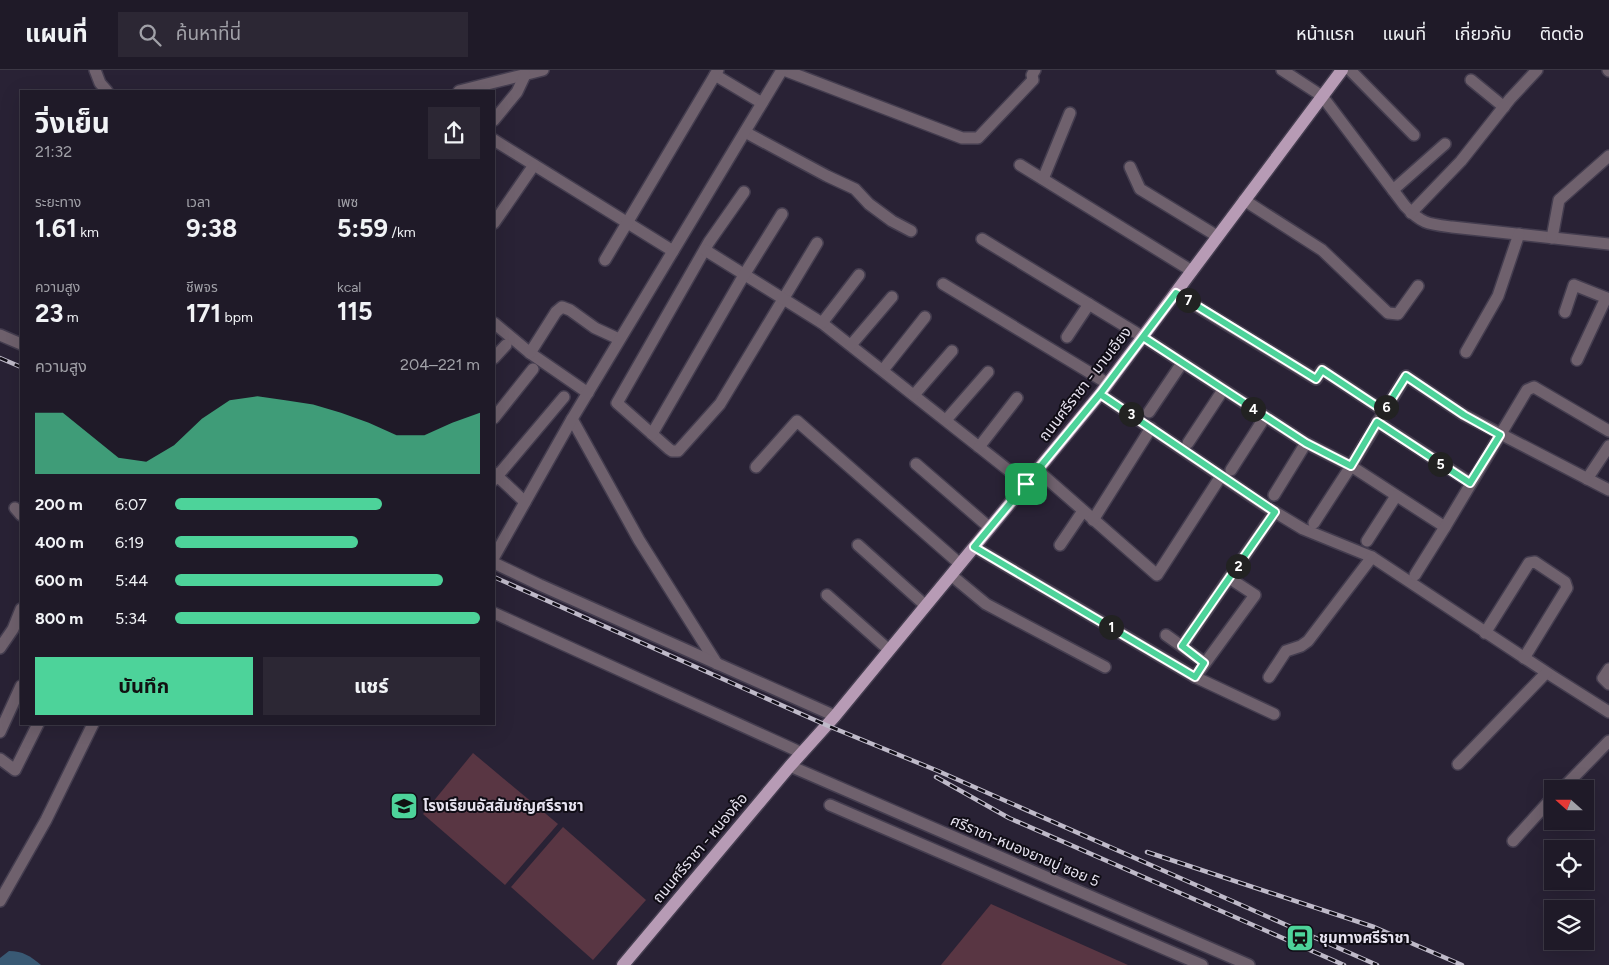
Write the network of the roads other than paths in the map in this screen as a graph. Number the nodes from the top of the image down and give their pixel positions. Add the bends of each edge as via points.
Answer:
1 (543, 70) edge
2 (783, 70) edge
3 (1035, 70) edge
4 (1282, 70) edge
5 (1342, 70) edge
6 (1350, 70) edge
7 (98, 72) edge
8 (716, 72) edge
9 (1532, 72) edge
10 (525, 75) junction
11 (1471, 80) dead end
12 (106, 90) edge
13 (463, 90) edge
14 (1322, 96) junction
15 (762, 103) junction
16 (1504, 107) junction
17 (1070, 113) dead end
18 (495, 119) edge
19 (745, 132) junction
20 (1414, 135) dead end
21 (495, 141) edge
22 (1445, 144) dead end
23 (1609, 156) edge
24 (534, 165) junction
25 (1020, 165) dead end
26 (1130, 166) dead end
27 (1043, 178) junction
28 (1392, 190) junction
29 (744, 192) dead end
30 (1244, 200) junction
31 (1411, 212) junction
32 (782, 214) dead end
33 (495, 222) edge
34 (628, 222) junction
35 (911, 231) dead end
36 (1519, 234) junction
37 (1217, 236) junction
38 (1552, 238) junction
39 (982, 239) dead end
40 (817, 243) dead end
41 (1609, 244) edge
42 (705, 250) junction
43 (673, 251) junction
44 (605, 260) dead end
45 (1192, 271) junction
46 (744, 275) junction
47 (859, 275) dead end
48 (944, 284) dead end
49 (1418, 286) dead end
50 (1176, 293) junction
51 (783, 298) junction
52 (892, 298) dead end
53 (1607, 299) edge
54 (1090, 304) junction
55 (1565, 312) dead end
56 (926, 317) dead end
57 (822, 323) junction
58 (495, 324) edge
59 (0, 335) edge
60 (1066, 337) dead end
61 (1143, 337) junction
62 (19, 339) edge
63 (619, 339) junction
64 (506, 345) dead end
65 (851, 345) junction
66 (952, 351) dead end
67 (1466, 352) dead end
68 (530, 353) junction
69 (495, 357) edge
70 (1577, 360) dead end
71 (1182, 363) junction
72 (533, 369) dead end
73 (883, 370) junction
74 (988, 372) dead end
75 (1104, 388) junction
76 (1223, 390) junction
77 (588, 393) junction
78 (914, 395) junction
79 (564, 397) dead end
80 (1017, 398) dead end
81 (1384, 411) junction
82 (1149, 412) dead end
83 (495, 417) edge
84 (1266, 417) junction
85 (572, 419) junction
86 (946, 420) junction
87 (1377, 422) junction
88 (1151, 428) junction
89 (1609, 431) edge
90 (652, 434) junction
91 (1500, 435) junction
92 (1188, 443) dead end
93 (1306, 443) junction
94 (1609, 446) edge
95 (980, 447) junction
96 (916, 464) dead end
97 (1351, 466) junction
98 (756, 467) dead end
99 (1037, 470) junction
100 (1231, 470) dead end
101 (1222, 476) junction
102 (495, 478) edge
103 (1587, 479) junction
104 (1470, 483) junction
105 (1026, 484) junction
106 (1609, 490) edge
107 (1274, 495) dead end
108 (1396, 496) junction
109 (523, 506) junction
110 (1083, 511) junction
111 (1275, 512) junction
112 (1093, 520) junction
113 (1314, 523) dead end
114 (1445, 527) junction
115 (990, 528) junction
116 (1367, 541) dead end
117 (858, 545) dead end
118 (1060, 545) dead end
119 (974, 547) junction
120 (495, 555) edge
121 (1372, 557) junction
122 (495, 563) edge
123 (960, 564) junction
124 (952, 575) junction
125 (1415, 575) dead end
126 (1230, 578) junction
127 (827, 595) dead end
128 (926, 606) junction
129 (20, 612) edge
130 (495, 613) edge
131 (1485, 633) junction
132 (1166, 635) dead end
133 (1182, 646) junction
134 (0, 648) edge
135 (889, 650) junction
136 (1524, 658) junction
137 (1204, 663) junction
138 (717, 664) junction
139 (1105, 668) dead end
140 (1609, 669) edge
141 (1546, 673) junction
142 (1195, 677) junction
143 (1269, 677) dead end
144 (1609, 684) edge
145 (20, 688) edge
146 (1609, 712) edge
147 (1274, 714) dead end
148 (835, 716) junction
149 (38, 725) edge
150 (93, 725) edge
151 (0, 732) edge
152 (1609, 741) edge
153 (802, 753) junction
154 (0, 759) edge
155 (1458, 764) dead end
156 (790, 766) junction
157 (1571, 780) edge
158 (830, 805) dead end
159 (1544, 807) edge
160 (958, 838) junction
161 (1513, 841) dead end
162 (949, 855) junction
163 (0, 901) edge
164 (623, 965) edge
165 (1202, 965) edge
166 (1249, 965) edge

1 - 10 street
2 - 3 street via 962,138 978,138 1033,80
2 - 15 street
4 - 14 street
5 - 14 main road, ถนนศรีราชา - มาบเอียง
6 - 20 street
7 - 12 street via 100,83
8 - 15 street
8 - 34 street
9 - 16 street
10 - 13 street
10 - 18 street via 517,92
11 - 16 street
14 - 28 street
14 - 30 main road, ถนนศรีราชา - มาบเอียง
15 - 19 street
16 - 31 street via 1461,161
17 - 27 street
19 - 35 street via 854,189 892,221
19 - 43 street
21 - 24 street
22 - 28 street
23 - 38 street via 1559,200
24 - 33 street
24 - 34 street
25 - 27 street
26 - 37 street via 1140,190
27 - 45 street
28 - 31 street
29 - 42 street
30 - 37 main road, ถนนศรีราชา - มาบเอียง
30 - 49 street via 1322,250 1388,313 1398,314
31 - 36 street via 1431,224
32 - 46 street
34 - 43 street
34 - 44 street
36 - 38 street
36 - 67 street via 1498,296
37 - 45 main road, ถนนศรีราชา - มาบเอียง
38 - 41 street
39 - 54 street
40 - 51 street
42 - 46 street
42 - 90 street via 617,403
43 - 63 street
45 - 50 main road, ถนนศรีราชา - มาบเอียง
46 - 51 street
46 - 90 street
47 - 57 street
48 - 75 street
50 - 61 main road, ถนนศรีราชา - มาบเอียง
50 - 81 street via 1316,379 1322,370
51 - 57 street
51 - 90 street via 720,404 678,451 669,449
52 - 65 street
53 - 55 street via 1574,285
53 - 70 street
54 - 60 street
54 - 61 street
56 - 73 street
57 - 65 street
58 - 68 street
59 - 62 street
61 - 71 street
61 - 75 main road, ถนนศรีราชา - มาบเอียง
63 - 68 street via 562,307
63 - 77 street
64 - 69 street
65 - 73 street
66 - 78 street
68 - 77 street
71 - 76 street
71 - 82 street
72 - 83 street
73 - 78 street
74 - 86 street
75 - 88 street
75 - 99 main road, ถนนศรีราชา - มาบเอียง
76 - 84 street
76 - 92 street
77 - 85 street
78 - 86 street
79 - 102 street
80 - 95 street
81 - 87 street
81 - 91 street via 1406,376
84 - 93 street
84 - 100 street
85 - 109 street
85 - 138 street via 639,540
86 - 95 street
87 - 97 street
87 - 104 street
88 - 101 street
88 - 112 street
89 - 91 street via 1534,388 1527,390
91 - 103 street
91 - 104 street
93 - 97 street
93 - 107 street
94 - 103 street
95 - 105 street
96 - 115 street
97 - 108 street
97 - 113 street
98 - 123 street via 797,420
99 - 105 main road, ถนนศรีราชา - มาบเอียง
99 - 110 street
101 - 111 street
101 - 112 street via 1157,575
102 - 109 street
103 - 106 street
104 - 114 street
105 - 115 main road, ถนนศรีราชา - มาบเอียง
108 - 114 street
108 - 116 street
109 - 120 street
110 - 112 street
110 - 118 street
111 - 121 street via 1303,529
111 - 126 street
114 - 125 street
115 - 119 main road, ถนนศรีราชา - มาบเอียง
117 - 128 street
119 - 123 main road, ถนนศรีราชา - มาบเอียง
119 - 142 street
121 - 131 street
121 - 143 street via 1308,641 1286,651
122 - 138 street
123 - 124 main road, ถนนศรีราชา - มาบเอียง
124 - 128 main road, ถนนศรีราชา - มาบเอียง
124 - 139 street via 986,604
126 - 133 street
126 - 137 street via 1255,595
127 - 135 street
128 - 135 main road, ถนนศรีราชา - มาบเอียง
129 - 134 street
130 - 153 street
131 - 136 street
131 - 136 street via 1529,563 1535,562 1565,582 1567,588
132 - 133 street
133 - 137 street
135 - 148 main road, ถนนศรีราชา - มาบเอียง
136 - 141 street
137 - 142 street
138 - 148 street
140 - 144 street via 1603,678
141 - 146 street
141 - 155 street
142 - 147 street
145 - 151 street
148 - 153 main road, ถนนศรีราชา - มาบเอียง
149 - 154 street via 15,770
150 - 163 street via 46,820
152 - 157 street
153 - 156 main road, ถนนศรีราชา - หนองค้อ
156 - 160 street, ศรีราชา-หนองยายบู่ ซอย 5
156 - 164 main road, ถนนศรีราชา - หนองค้อ
158 - 162 street
159 - 161 street
160 - 162 street
160 - 166 street, ศรีราชา-หนองยายบู่ ซอย 5
162 - 165 street

